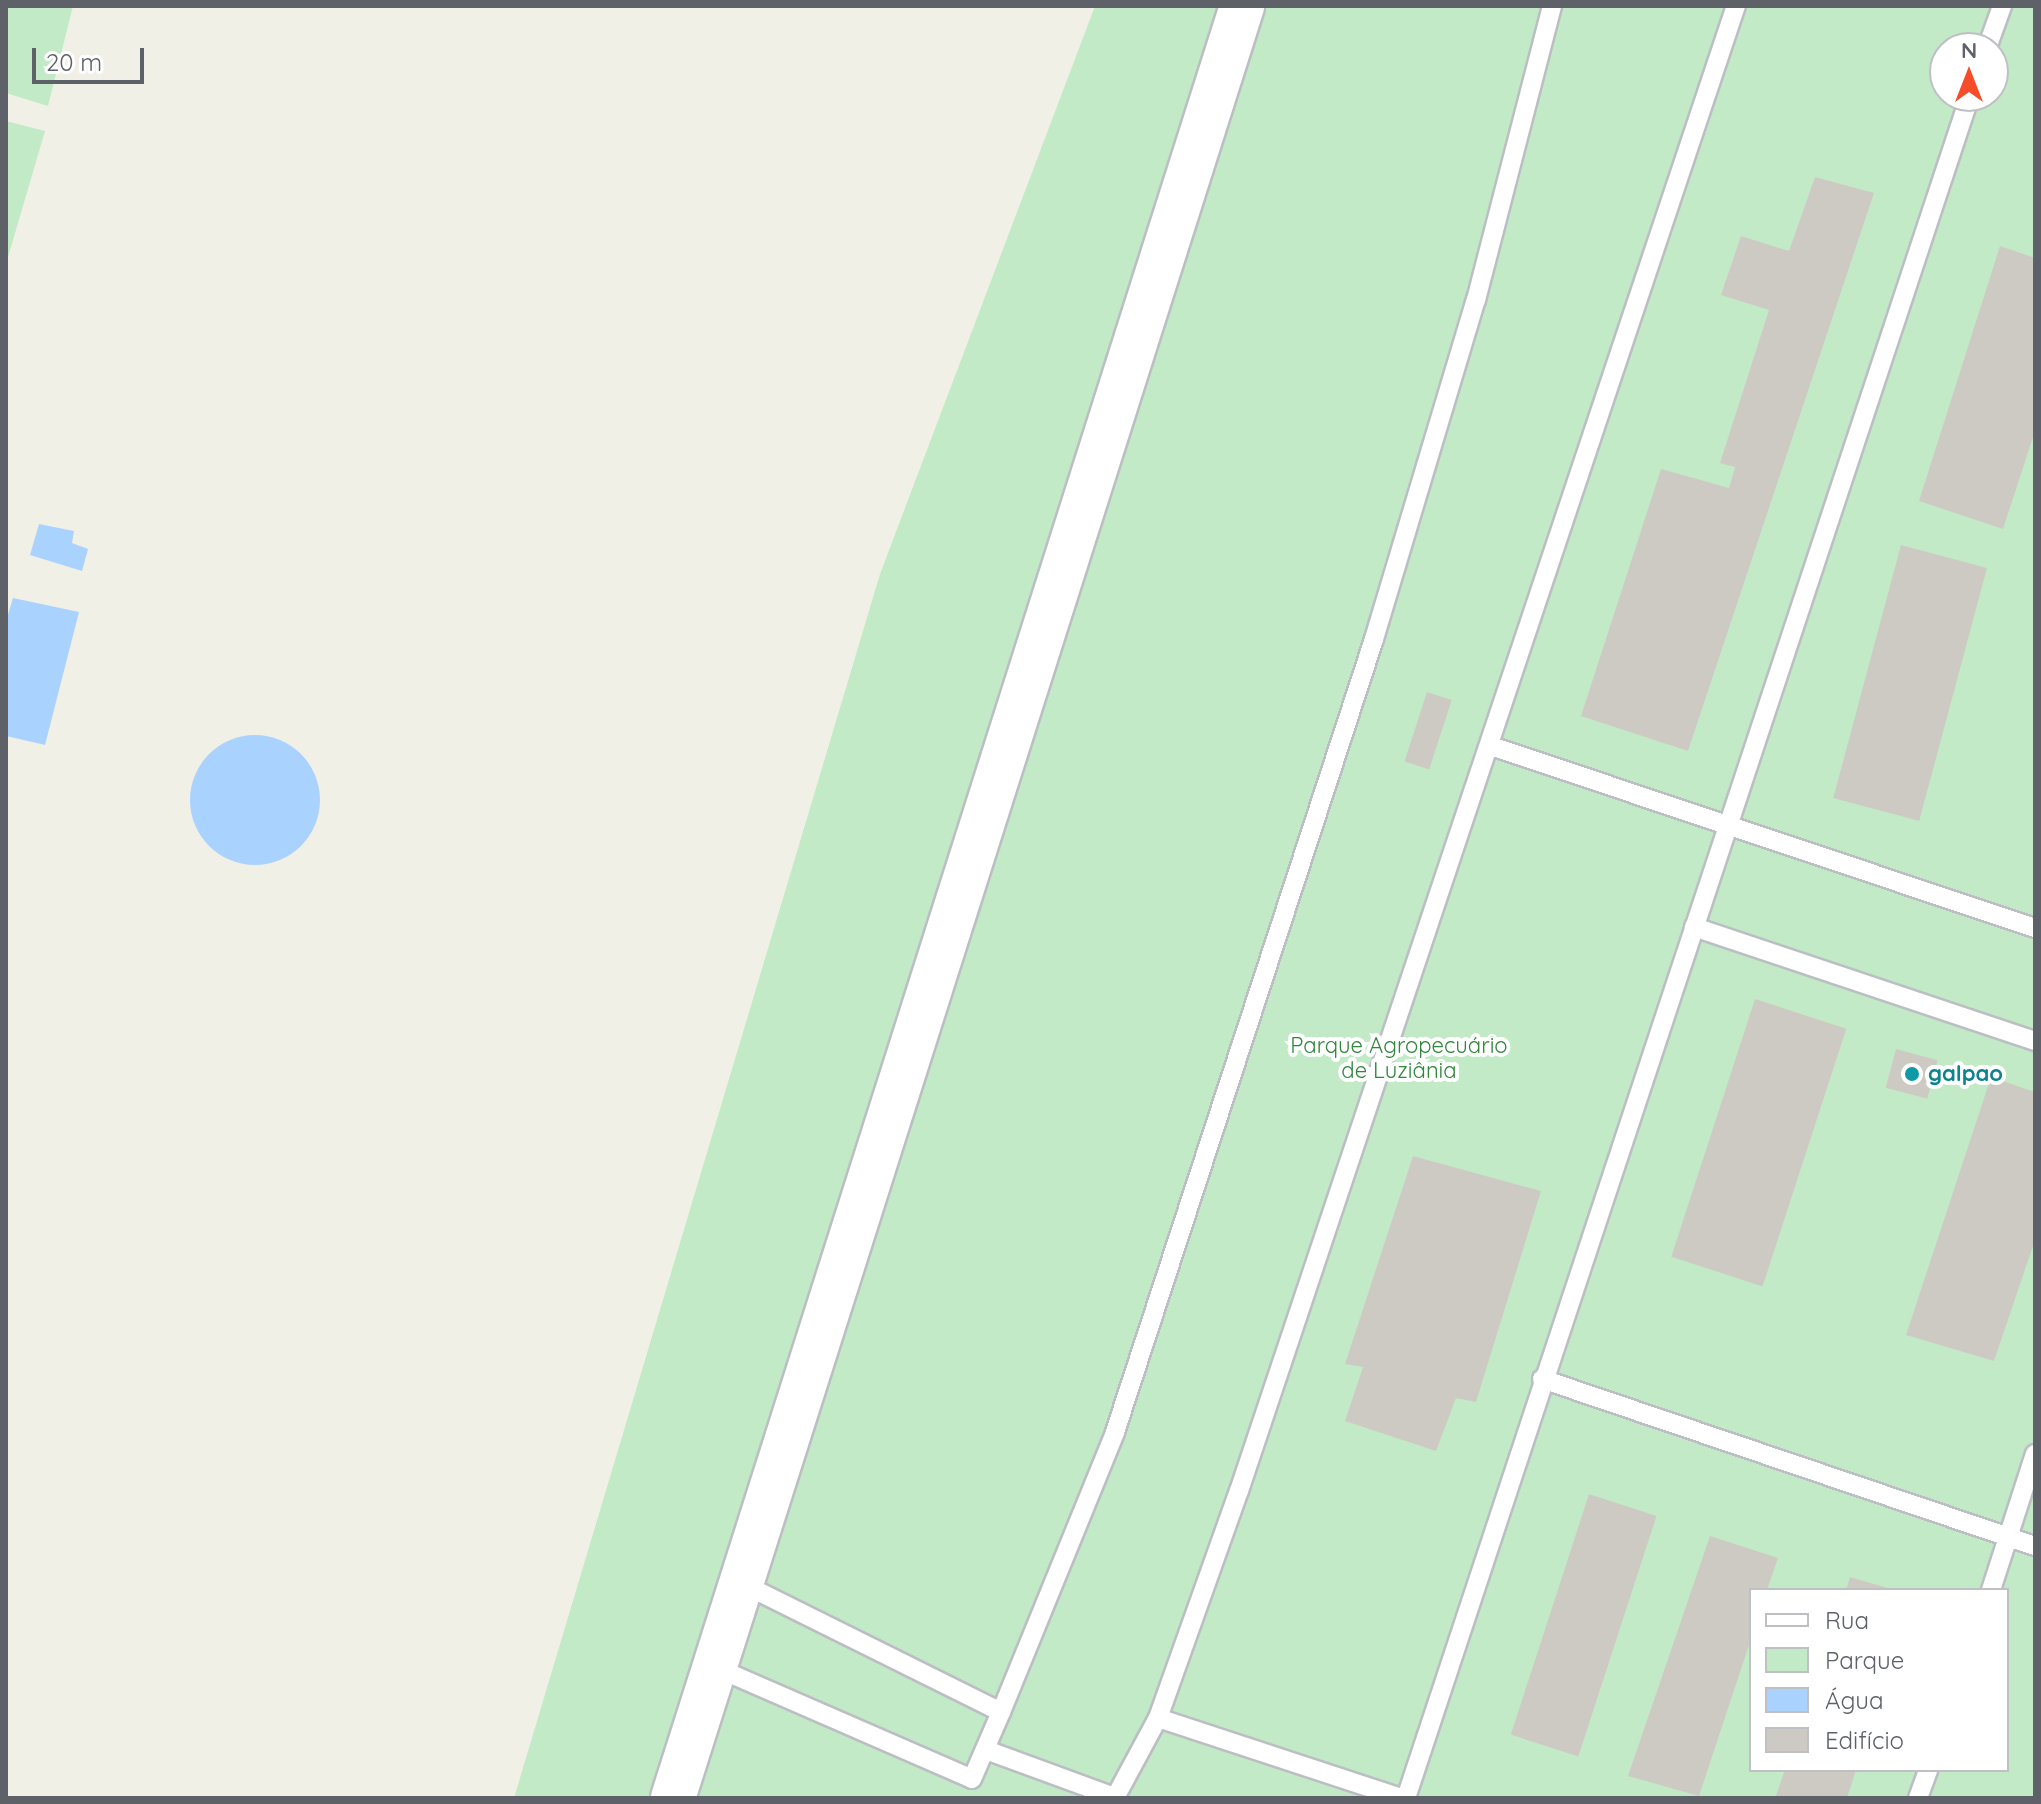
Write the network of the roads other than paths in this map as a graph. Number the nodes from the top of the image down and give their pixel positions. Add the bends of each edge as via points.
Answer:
1 (1242, 6) edge
2 (1552, 6) edge
3 (1736, 6) edge
4 (2002, 6) edge
5 (1993, 32) edge
6 (1965, 112) edge
7 (1491, 746) junction
8 (1729, 829) junction
9 (1694, 927) junction
10 (2035, 928) edge
11 (2035, 1041) edge
12 (1542, 1379) junction
13 (2035, 1454) edge
14 (2010, 1538) junction
15 (2035, 1546) edge
16 (738, 1581) junction
17 (1992, 1588) edge
18 (713, 1666) junction
19 (1001, 1712) junction
20 (1158, 1718) junction
21 (986, 1750) junction
22 (1927, 1772) edge
23 (1117, 1796) edge
24 (673, 1798) edge
25 (1404, 1798) edge
26 (1918, 1798) edge

1 - 16 street via 1023,711
2 - 19 lane via 1476,300 1374,639 1115,1432
3 - 7 lane
4 - 5 lane
6 - 8 lane
7 - 8 lane
7 - 20 lane
8 - 9 lane
8 - 10 lane
9 - 11 lane
9 - 12 lane
12 - 14 lane
12 - 25 lane
13 - 14 lane
14 - 15 lane
14 - 17 lane
16 - 18 street
16 - 19 lane
18 - 21 lane via 945,1771 972,1779
18 - 24 street
19 - 21 lane
20 - 23 lane
20 - 25 lane
21 - 23 lane
22 - 26 lane

